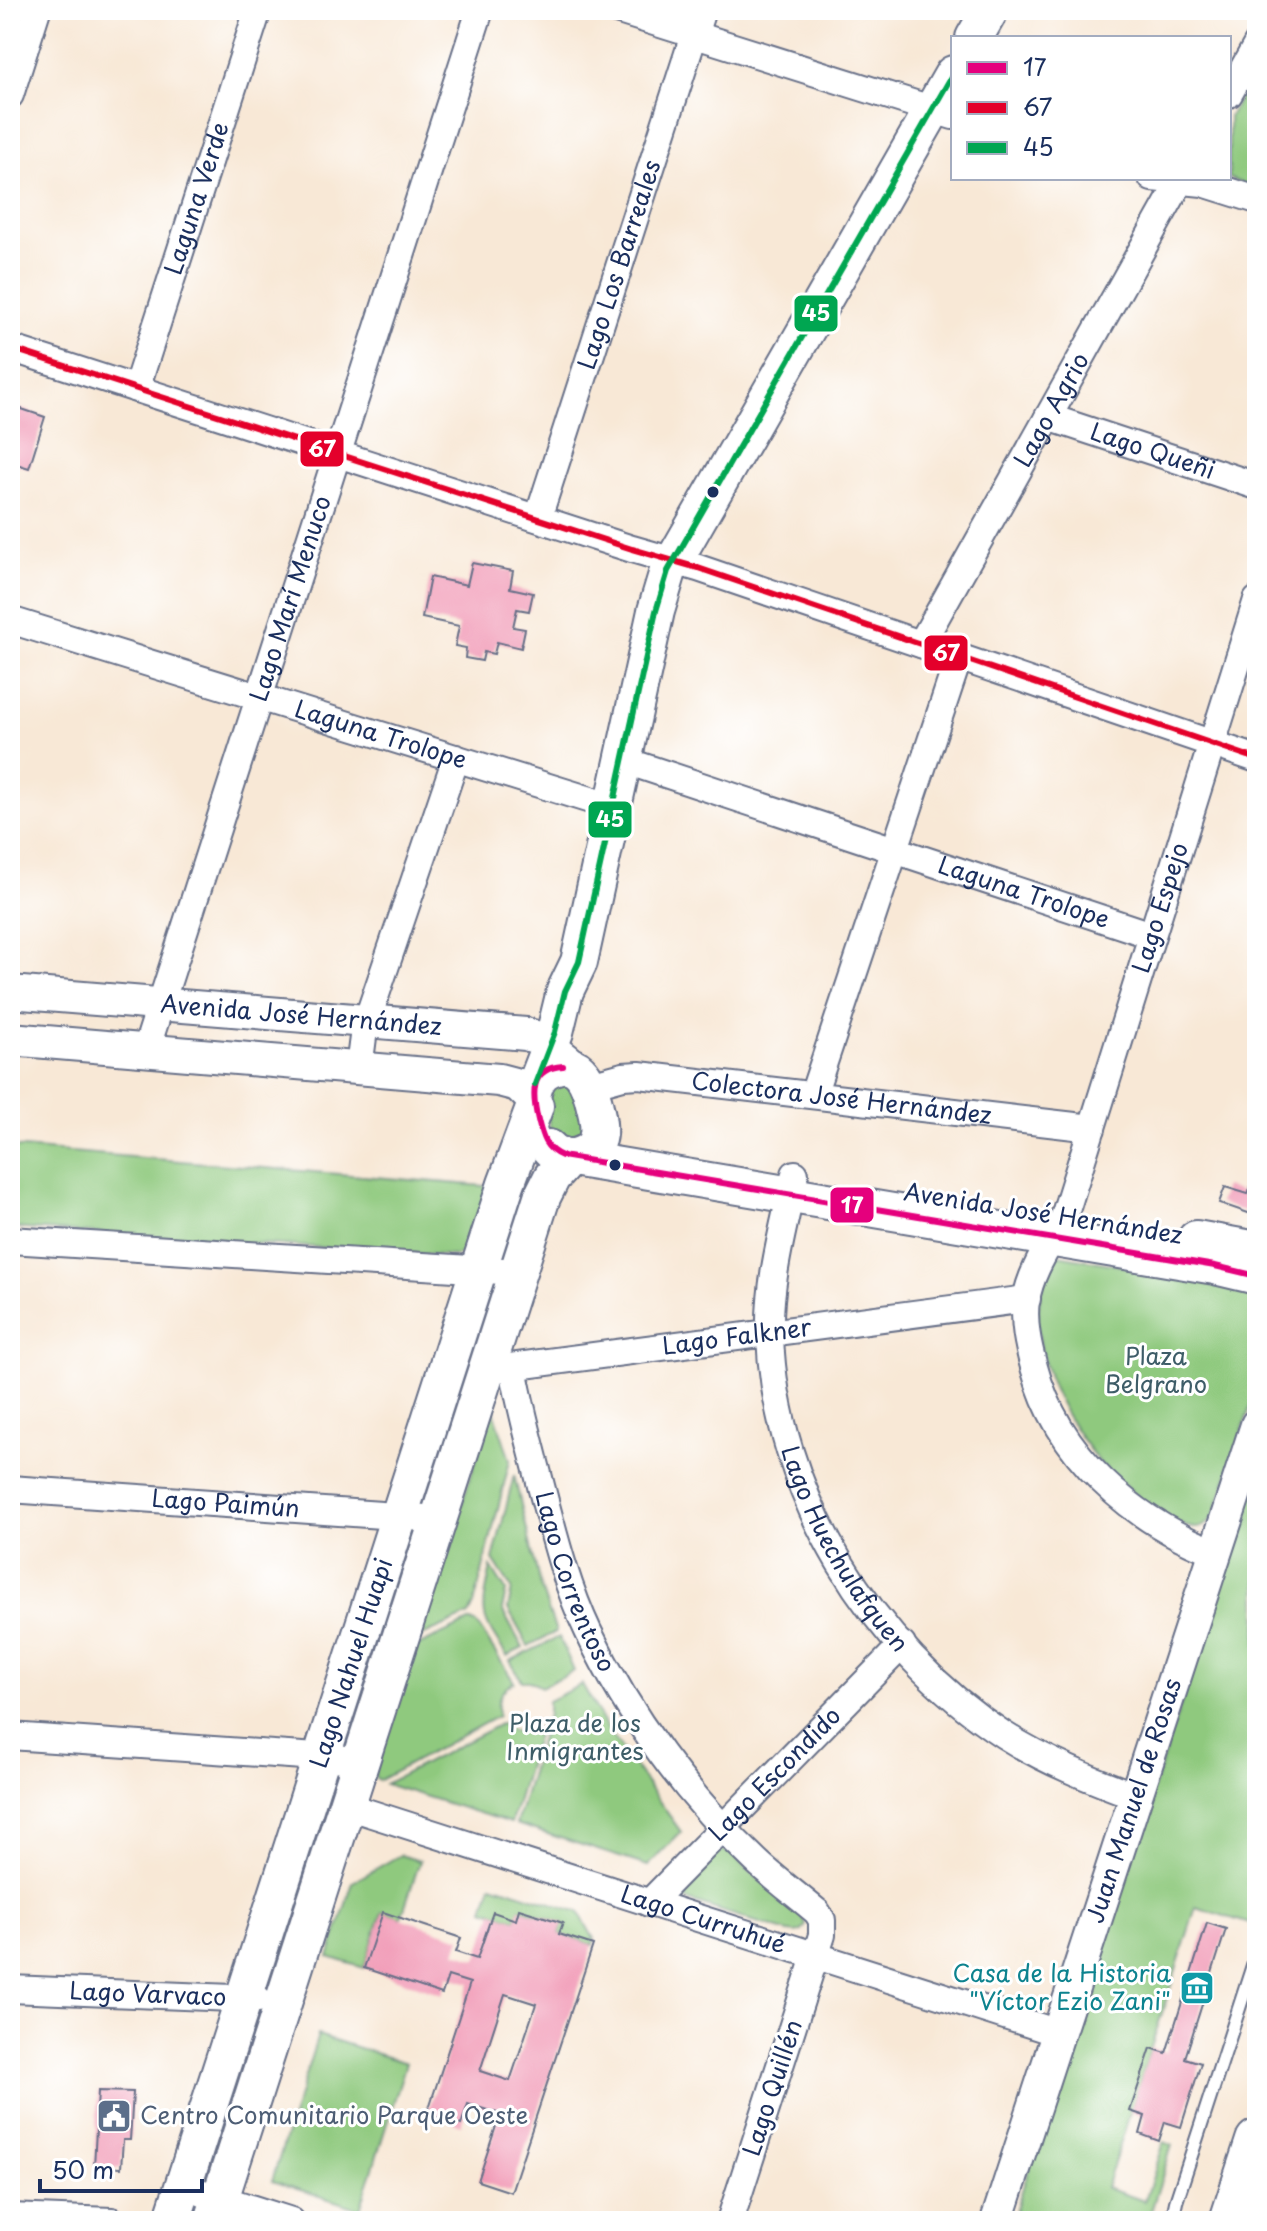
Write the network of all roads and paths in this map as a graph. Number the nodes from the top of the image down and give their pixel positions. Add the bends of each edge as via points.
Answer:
1 (37, 10) edge
2 (258, 10) edge
3 (480, 10) edge
4 (616, 10) edge
5 (990, 10) edge
6 (698, 22) edge
7 (975, 36) edge
8 (1257, 44) edge
9 (951, 82) edge
10 (1231, 90) edge
11 (10, 95) edge
12 (943, 113) edge
13 (1181, 180) edge
14 (1257, 200) edge
15 (10, 348) edge
16 (136, 389) junction
17 (1048, 417) junction
18 (337, 453) junction
19 (1257, 486) edge
20 (538, 518) junction
21 (673, 560) junction
22 (1257, 600) edge
23 (10, 620) edge
24 (921, 644) junction
25 (959, 657) junction
26 (259, 697) junction
27 (1212, 743) junction
28 (456, 758) junction
29 (1257, 759) edge
30 (623, 760) junction
31 (613, 807) junction
32 (894, 850) junction
33 (1151, 935) junction
34 (579, 962) junction
35 (10, 992) edge
36 (161, 1005) junction
37 (367, 1021) junction
38 (10, 1039) edge
39 (550, 1045) junction
40 (146, 1050) junction
41 (359, 1068) junction
42 (584, 1076) junction
43 (813, 1095) junction
44 (534, 1097) junction
45 (599, 1123) junction
46 (1092, 1128) junction
47 (572, 1157) junction
48 (793, 1184) junction
49 (1059, 1228) junction
50 (10, 1240) edge
51 (1257, 1250) edge
52 (479, 1270) junction
53 (518, 1272) junction
54 (1257, 1276) edge
55 (1027, 1299) junction
56 (770, 1333) junction
57 (449, 1363) junction
58 (500, 1369) junction
59 (1257, 1425) edge
60 (10, 1489) edge
61 (400, 1516) junction
62 (439, 1519) junction
63 (1215, 1552) junction
64 (902, 1645) junction
65 (10, 1736) edge
66 (322, 1757) junction
67 (361, 1760) junction
68 (1136, 1796) junction
69 (347, 1806) junction
70 (723, 1827) junction
71 (649, 1903) junction
72 (1257, 1953) edge
73 (815, 1956) junction
74 (10, 1989) edge
75 (244, 1999) junction
76 (284, 2000) junction
77 (1058, 2033) junction
78 (1257, 2141) edge
79 (1257, 2184) edge
80 (183, 2187) junction
81 (217, 2210) edge
82 (10, 2217) edge
83 (736, 2219) edge
84 (112, 2221) edge
85 (172, 2221) edge
86 (291, 2221) edge
87 (997, 2221) edge
88 (1172, 2221) edge
89 (1232, 2221) edge

1 - 11 street
2 - 16 street, Laguna Verde
3 - 18 street, Lago Marí Menuco
4 - 6 street
5 - 7 main road
6 - 12 street
6 - 20 street, Lago Los Barreales
8 - 10 street
9 - 12 main road
12 - 21 main road
13 - 14 street
13 - 17 street, Lago Agrio
15 - 16 street
16 - 18 street
17 - 19 street, Lago Queñi
17 - 24 street, Lago Agrio
18 - 20 street
18 - 26 street, Lago Marí Menuco
20 - 21 street
21 - 24 street
21 - 30 main road via 656,611
22 - 27 street, Lago Espejo
23 - 26 street, Laguna Trolope
24 - 25 street
25 - 27 street
25 - 32 street
26 - 28 street, Laguna Trolope
26 - 36 street, Lago Marí Menuco
27 - 29 street
27 - 33 street, Lago Espejo
28 - 31 street, Laguna Trolope
28 - 37 street
30 - 31 main road
30 - 32 street, Laguna Trolope
31 - 34 main road
32 - 33 street, Laguna Trolope
32 - 43 street
33 - 46 street, Lago Espejo
34 - 39 main road, Lago Nahuel Huapi
34 - 42 main road via 576,1040
35 - 36 street, Avenida José Hernández
36 - 37 street, Avenida José Hernández
36 - 40 street, Lago Marí Menuco
37 - 39 street, Avenida José Hernández via 526,1034
37 - 41 street
38 - 40 street, Avenida José Hernández
39 - 42 street, Avenida José Hernández
39 - 44 main road, Lago Nahuel Huapi
40 - 41 street, Avenida José Hernández
41 - 44 street, Avenida José Hernández via 506,1081
42 - 43 street, Colectora José Hernández via 639,1075
42 - 44 main road via 567,1066 554,1067 543,1073
42 - 45 main road
43 - 46 street, Colectora José Hernández
44 - 47 main road, Avenida José Hernández via 546,1145
44 - 52 main road, Lago Nahuel Huapi
45 - 47 main road via 594,1145
45 - 48 main road, Avenida José Hernández via 630,1146
46 - 49 street, Lago Espejo
47 - 48 main road, Avenida José Hernández
47 - 53 main road, Lago Nahuel Huapi via 545,1190
48 - 49 main road, Avenida José Hernández
48 - 56 street, Lago Huechulafquen via 774,1274
49 - 51 main road, Avenida José Hernández
49 - 54 main road, Avenida José Hernández
49 - 55 street, Lago Espejo
50 - 52 street
52 - 53 street
52 - 57 main road, Lago Nahuel Huapi
53 - 58 main road, Lago Nahuel Huapi
55 - 56 street, Lago Falkner
55 - 63 street via 1026,1330 1036,1374 1072,1445 1129,1505
56 - 58 street, Lago Falkner
56 - 64 street, Lago Huechulafquen via 779,1409 805,1493 854,1587
57 - 58 street, Lago Falkner
57 - 61 main road, Lago Nahuel Huapi
58 - 62 main road, Lago Nahuel Huapi
58 - 70 street, Lago Correntoso via 587,1628 631,1708
59 - 63 street, Juan Manuel de Rosas
60 - 61 street, Lago Paimún
61 - 62 street, Lago Paimún
61 - 66 main road, Lago Nahuel Huapi
62 - 67 main road, Lago Nahuel Huapi
63 - 68 street, Juan Manuel de Rosas
64 - 68 street, Lago Huechulafquen via 959,1701 1006,1736 1057,1764
64 - 70 street, Lago Escondido
65 - 66 street
66 - 67 street
66 - 75 main road, Lago Nahuel Huapi
67 - 69 main road, Lago Nahuel Huapi
68 - 77 street, Juan Manuel de Rosas
69 - 71 street, Lago Curruhué
69 - 76 main road, Lago Nahuel Huapi
70 - 71 street, Lago Escondido
70 - 73 street, Lago Correntoso via 820,1916 823,1929
71 - 73 street, Lago Curruhué
72 - 88 lane
73 - 77 street, Lago Curruhué
73 - 83 street, Lago Quillén
74 - 75 street, Lago Varvaco
75 - 76 street, Lago Varvaco
75 - 80 main road, Lago Nahuel Huapi
76 - 81 main road, Lago Nahuel Huapi
77 - 87 street, Juan Manuel de Rosas
78 - 89 highway
79 - 89 street
80 - 81 street
80 - 85 main road, Lago Nahuel Huapi
81 - 86 street
82 - 84 street

